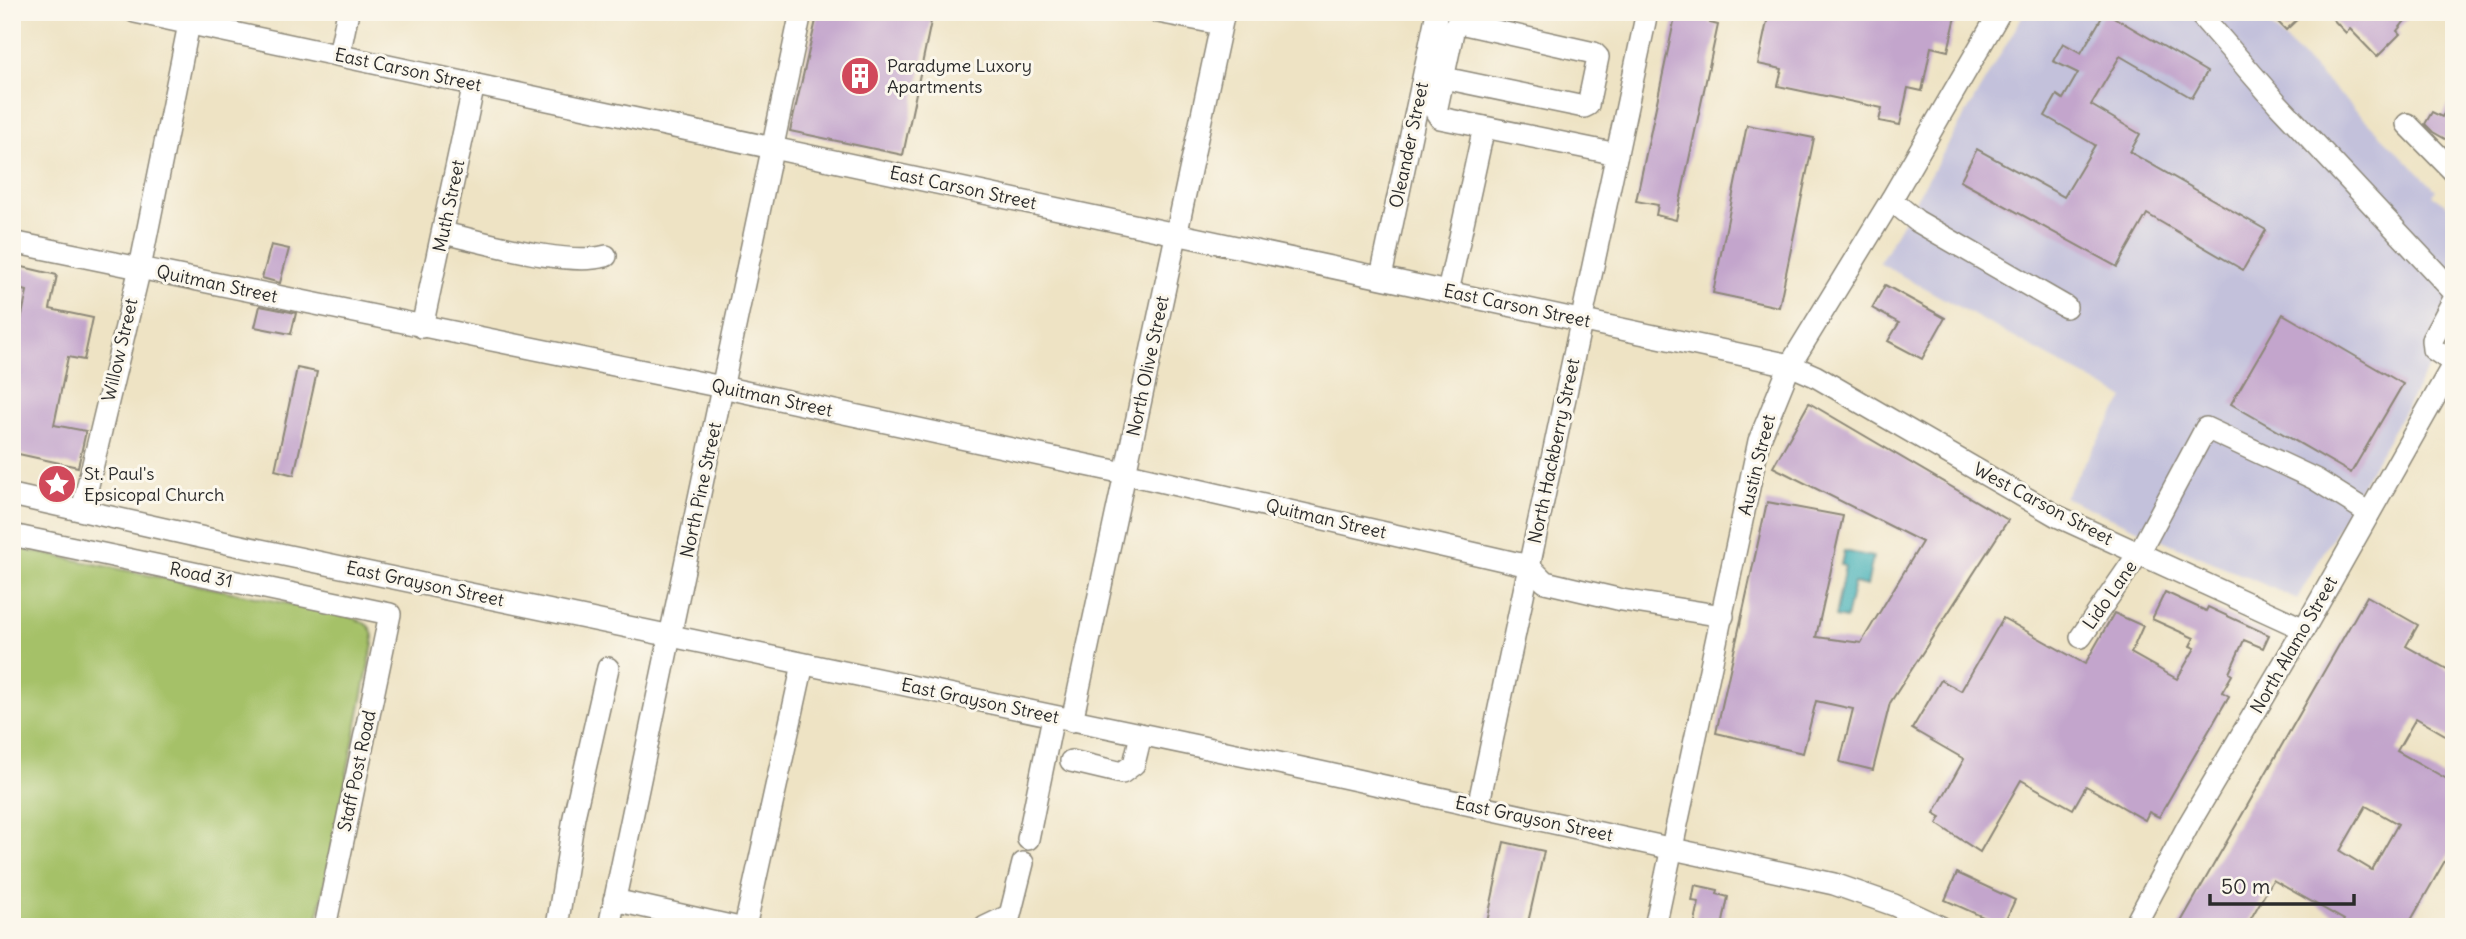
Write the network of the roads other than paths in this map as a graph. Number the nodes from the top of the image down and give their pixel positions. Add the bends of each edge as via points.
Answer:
1 (135, 12) edge
2 (348, 12) edge
3 (801, 12) edge
4 (1158, 12) edge
5 (1437, 12) edge
6 (1647, 12) edge
7 (2000, 12) edge
8 (2198, 12) edge
9 (1223, 18) edge
10 (188, 24) junction
11 (339, 55) junction
12 (1444, 78) junction
13 (1593, 79) junction
14 (474, 84) junction
15 (1631, 87) junction
16 (2407, 124) dead end
17 (1484, 127) junction
18 (773, 148) junction
19 (1617, 154) junction
20 (2454, 172) edge
21 (1891, 200) junction
22 (443, 233) junction
23 (1177, 234) junction
24 (12, 242) edge
25 (606, 256) dead end
26 (140, 268) junction
27 (1381, 277) junction
28 (1448, 292) junction
29 (2454, 292) edge
30 (2454, 299) edge
31 (2067, 307) dead end
32 (1581, 320) junction
33 (422, 327) junction
34 (2454, 363) edge
35 (1790, 365) junction
36 (722, 387) junction
37 (1124, 473) junction
38 (12, 495) edge
39 (82, 510) junction
40 (2369, 513) junction
41 (12, 535) edge
42 (2139, 553) junction
43 (1530, 566) junction
44 (390, 614) joint
45 (1723, 616) junction
46 (2304, 629) junction
47 (670, 636) junction
48 (2081, 637) dead end
49 (803, 664) junction
50 (608, 668) dead end
51 (1063, 718) junction
52 (1141, 735) junction
53 (1071, 761) dead end
54 (1478, 807) junction
55 (1028, 839) dead end
56 (1671, 849) junction
57 (1023, 863) dead end
58 (614, 901) junction
59 (325, 927) edge
60 (557, 927) edge
61 (609, 927) edge
62 (735, 927) edge
63 (745, 927) edge
64 (985, 927) edge
65 (1655, 927) edge
66 (1941, 927) edge
67 (2134, 927) edge

1 - 10 street, East Carson Street
2 - 11 street
3 - 18 street, North Pine Street
4 - 9 street
5 - 27 street, Oleander Street
6 - 15 street, North Hackberry Street
7 - 21 street, Austin Street
8 - 29 street
9 - 23 street, North Olive Street
10 - 11 street, East Carson Street
10 - 26 street, Willow Street
11 - 14 street, East Carson Street
12 - 13 street via 1584,107
12 - 13 street via 1454,27 1460,23 1594,52 1598,57
12 - 17 street via 1436,112 1440,118
13 - 15 street
14 - 18 street, East Carson Street
14 - 22 street, Muth Street
15 - 19 street, North Hackberry Street
16 - 20 street
17 - 19 street
17 - 28 street
18 - 23 street, East Carson Street
18 - 36 street, North Pine Street
19 - 32 street, North Hackberry Street
21 - 31 street via 1916,221
21 - 35 street, Austin Street
22 - 25 street via 565,257
22 - 33 street, Muth Street
23 - 27 street, East Carson Street
23 - 37 street, North Olive Street
24 - 26 street, Quitman Street
26 - 33 street, Quitman Street
26 - 39 street, Willow Street
27 - 28 street, East Carson Street
28 - 32 street, East Carson Street
30 - 34 street via 2432,340 2433,349
32 - 35 street, East Carson Street
32 - 43 street, North Hackberry Street
33 - 36 street, Quitman Street
34 - 40 street, North Alamo Street
35 - 42 street, West Carson Street via 2047,510
35 - 45 street, Austin Street via 1759,441
36 - 37 street, Quitman Street
36 - 47 street, North Pine Street
37 - 43 street, Quitman Street
37 - 51 street, North Olive Street
38 - 39 street, East Grayson Street
39 - 47 street, East Grayson Street
40 - 42 street, Lido Lane via 2315,479 2206,428
40 - 46 street, North Alamo Street
41 - 44 street, Road 31
42 - 46 street, West Carson Street
42 - 48 street, Lido Lane
43 - 45 street via 1545,582
43 - 54 street, North Hackberry Street
44 - 59 street, Staff Post Road
45 - 56 street, Austin Street
46 - 67 street, North Alamo Street
47 - 49 street, East Grayson Street
47 - 58 street, North Pine Street
49 - 51 street, East Grayson Street
49 - 63 street
50 - 60 street via 574,817
51 - 52 street, East Grayson Street
51 - 55 street, North Olive Street
52 - 53 street via 1134,764 1122,773
52 - 54 street, East Grayson Street
54 - 56 street, East Grayson Street
56 - 65 street, Austin Street
56 - 66 street, East Grayson Street via 1834,884
57 - 64 street via 1010,915
58 - 61 street, North Pine Street
58 - 62 street

